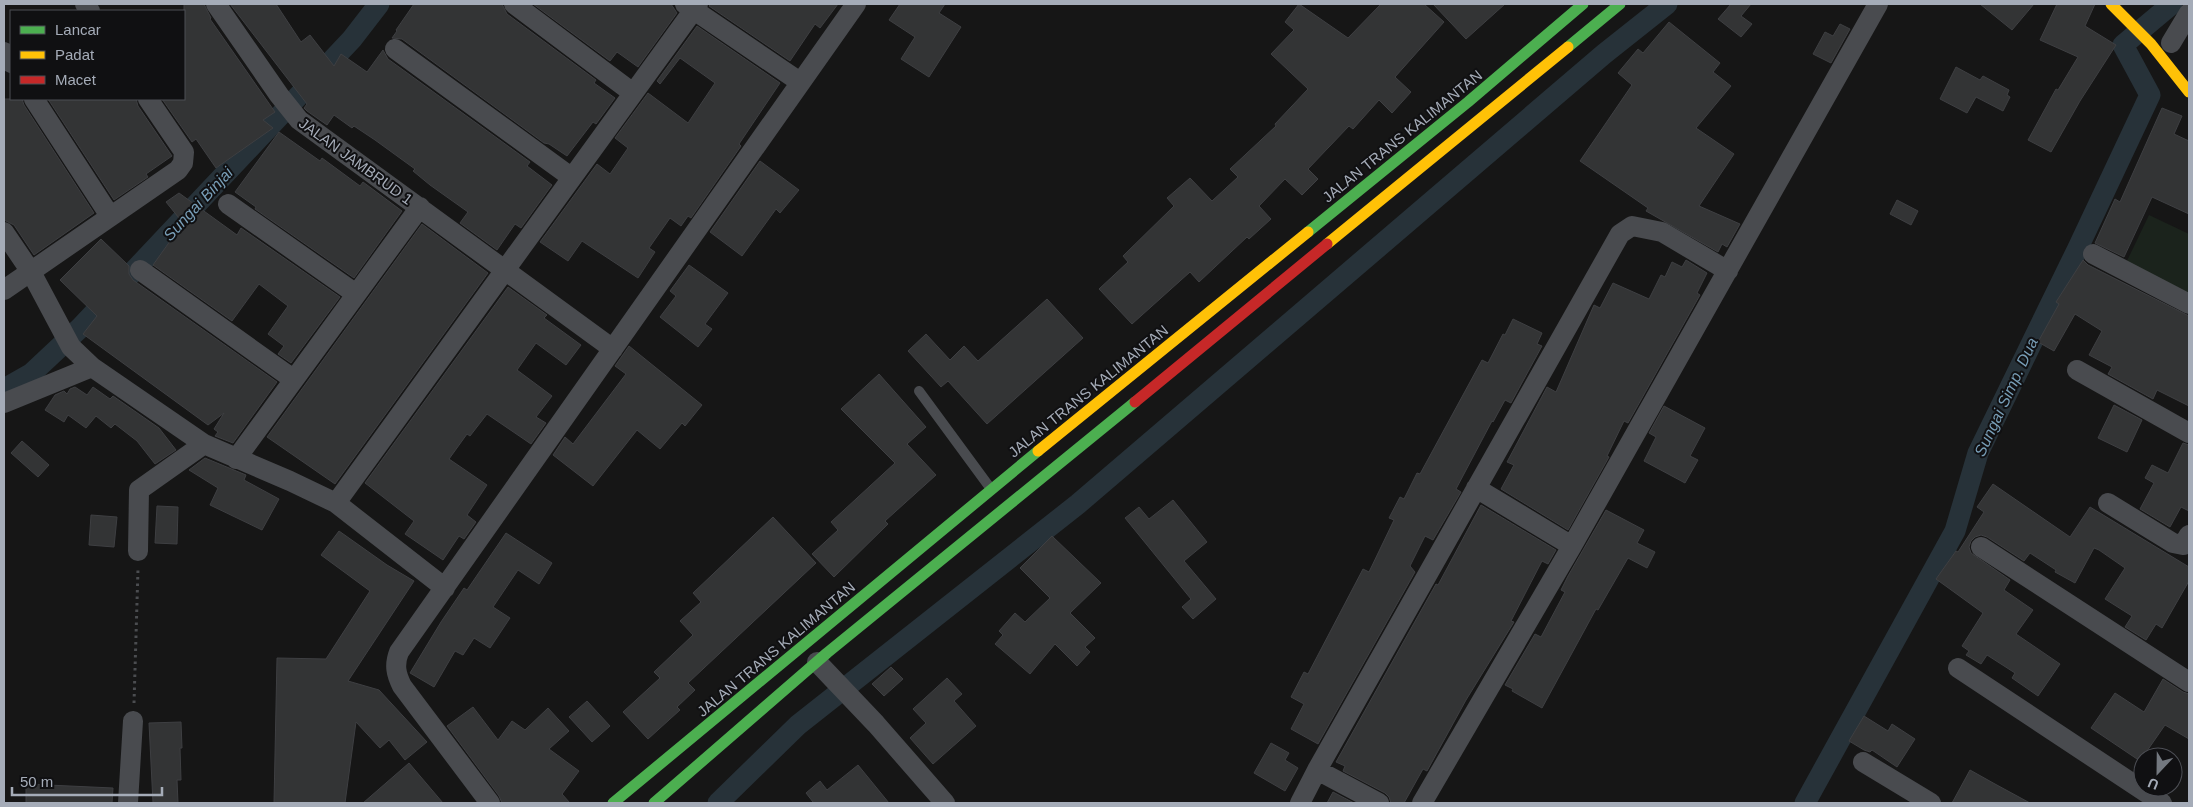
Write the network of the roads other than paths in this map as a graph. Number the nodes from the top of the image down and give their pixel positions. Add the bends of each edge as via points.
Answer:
1 (216, 4) edge
2 (514, 4) edge
3 (856, 4) edge
4 (1620, 4) edge
5 (1878, 4) edge
6 (2111, 4) edge
7 (1582, 5) edge
8 (692, 6) edge
9 (2189, 13) edge
10 (2170, 42) dead end
11 (395, 49) dead end
12 (800, 82) junction
13 (2189, 92) edge
14 (633, 93) junction
15 (35, 100) edge
16 (149, 100) edge
17 (571, 177) junction
18 (228, 204) dead end
19 (420, 208) junction
20 (110, 216) junction
21 (4, 232) edge
22 (2093, 254) dead end
23 (140, 270) dead end
24 (504, 270) junction
25 (1728, 271) junction
26 (30, 272) junction
27 (4, 290) edge
28 (356, 294) junction
29 (2189, 304) edge
30 (613, 349) junction
31 (92, 367) junction
32 (2077, 370) dead end
33 (293, 379) junction
34 (919, 392) dead end
35 (4, 403) edge
36 (2189, 433) edge
37 (204, 444) junction
38 (236, 459) junction
39 (1476, 488) junction
40 (992, 489) junction
41 (336, 503) junction
42 (2108, 503) dead end
43 (2189, 535) edge
44 (1572, 546) junction
45 (1981, 547) dead end
46 (138, 551) road end
47 (445, 588) junction
48 (820, 665) junction
49 (1958, 668) dead end
50 (2189, 682) edge
51 (133, 721) road end
52 (1863, 762) dead end
53 (1317, 770) junction
54 (128, 803) edge
55 (490, 803) edge
56 (613, 803) edge
57 (654, 803) edge
58 (945, 803) edge
59 (1300, 803) edge
60 (1380, 803) edge
61 (1422, 803) edge
62 (1931, 803) edge
63 (2162, 803) edge

1 - 19 street, JALAN JAMBRUD 1 via 299,120
2 - 14 street
3 - 12 street
4 - 48 highway
5 - 25 street
6 - 13 highway via 2151,44
7 - 40 highway, JALAN TRANS KALIMANTAN via 1468,102
8 - 12 street
8 - 14 street
9 - 10 street
11 - 17 street
12 - 30 street
14 - 17 street
15 - 20 street
16 - 20 street via 184,152 183,163 178,170
17 - 24 street
18 - 28 street
19 - 24 street, JALAN JAMBRUD 1
19 - 28 street
20 - 26 street
21 - 26 street
22 - 29 street
23 - 33 street
24 - 30 street, JALAN JAMBRUD 1
24 - 41 street
25 - 39 street via 1662,232 1632,226 1620,234
25 - 44 street
26 - 27 street
26 - 31 street via 70,347
28 - 33 street
30 - 47 street
31 - 35 street
31 - 37 street
32 - 36 street
33 - 38 street
34 - 40 lane
37 - 38 street
37 - 46 street via 139,490
38 - 41 street
39 - 44 street
39 - 53 street
40 - 56 highway, JALAN TRANS KALIMANTAN
41 - 47 street
42 - 43 street via 2173,543 2183,546
44 - 61 street
45 - 50 street
47 - 55 street via 399,652 396,675
48 - 57 highway
48 - 58 street
49 - 63 street
51 - 54 street
52 - 62 street
53 - 59 street
53 - 60 street

